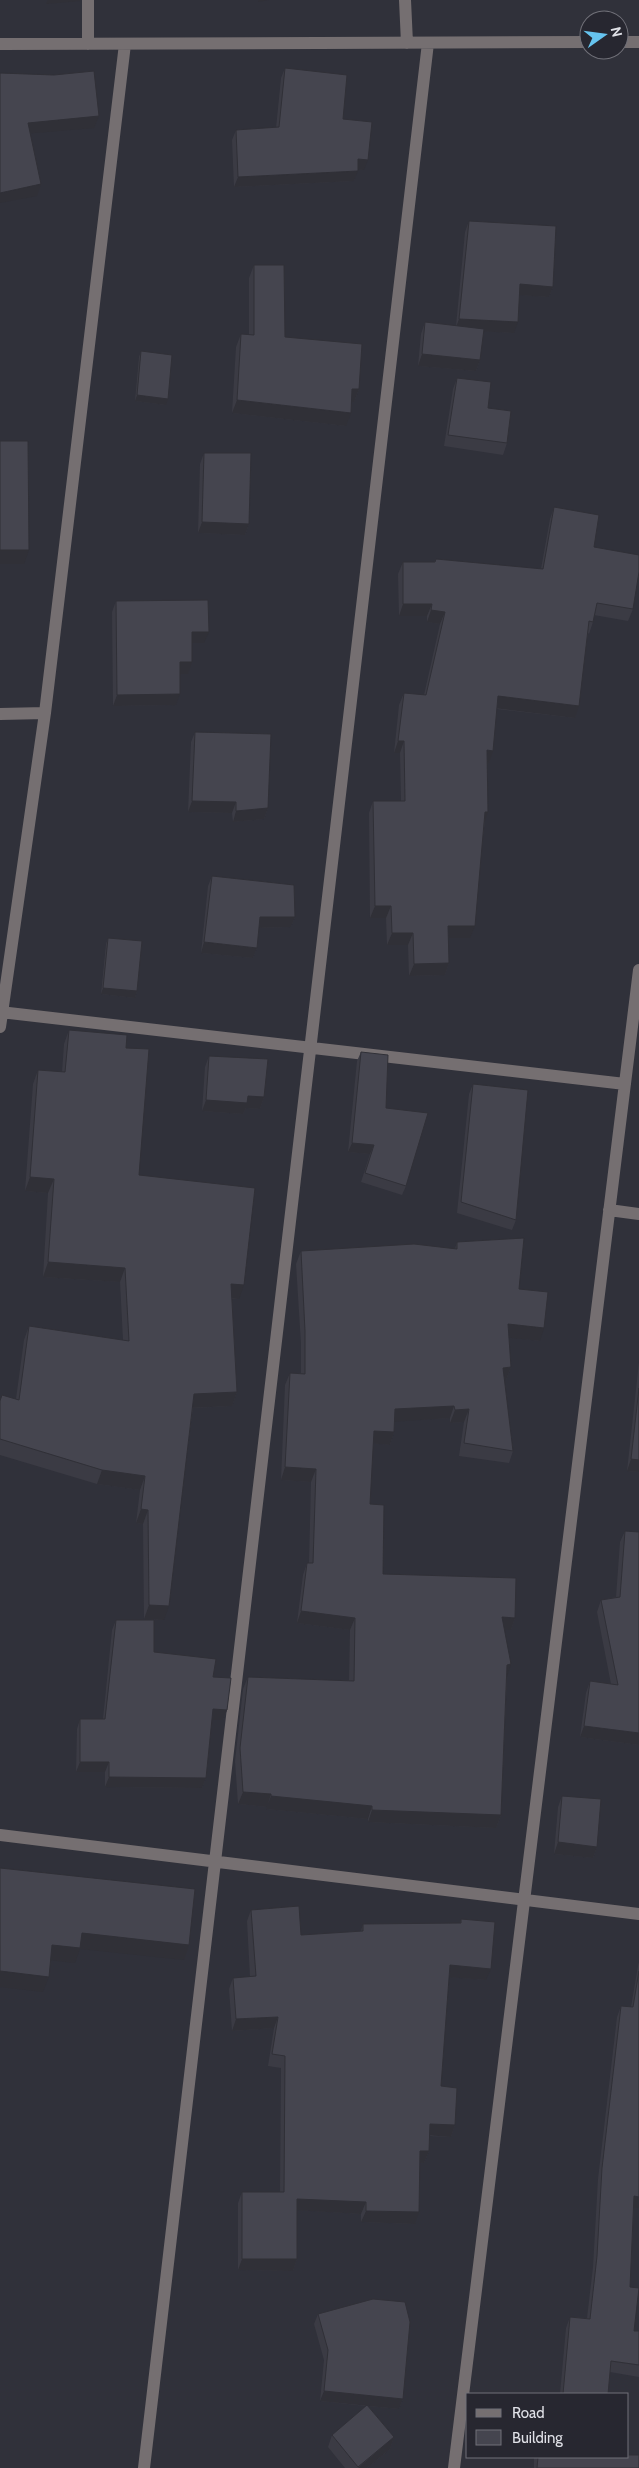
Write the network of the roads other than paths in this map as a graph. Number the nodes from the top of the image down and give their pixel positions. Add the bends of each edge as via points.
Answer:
1 (88, 0) edge
2 (405, 0) edge
3 (406, 42) junction
4 (428, 42) junction
5 (579, 42) edge
6 (0, 44) edge
7 (88, 44) junction
8 (126, 44) junction
9 (44, 713) junction
10 (0, 714) edge
11 (639, 970) edge
12 (1, 1012) edge
13 (0, 1027) edge
14 (311, 1047) junction
15 (625, 1084) junction
16 (609, 1210) junction
17 (639, 1214) edge
18 (0, 1835) edge
19 (214, 1862) junction
20 (525, 1900) junction
21 (639, 1914) edge
22 (144, 2468) edge
23 (454, 2468) edge

1 - 7 street
2 - 3 street
3 - 4 street
3 - 8 street
4 - 5 street
4 - 14 street
6 - 7 street
7 - 8 street
8 - 9 street
9 - 10 street
9 - 12 street
11 - 15 street
12 - 13 street
12 - 14 street
14 - 15 street
14 - 19 street
15 - 16 street
16 - 17 street
16 - 20 street
18 - 19 street
19 - 20 street
19 - 22 street
20 - 21 street
20 - 23 street

